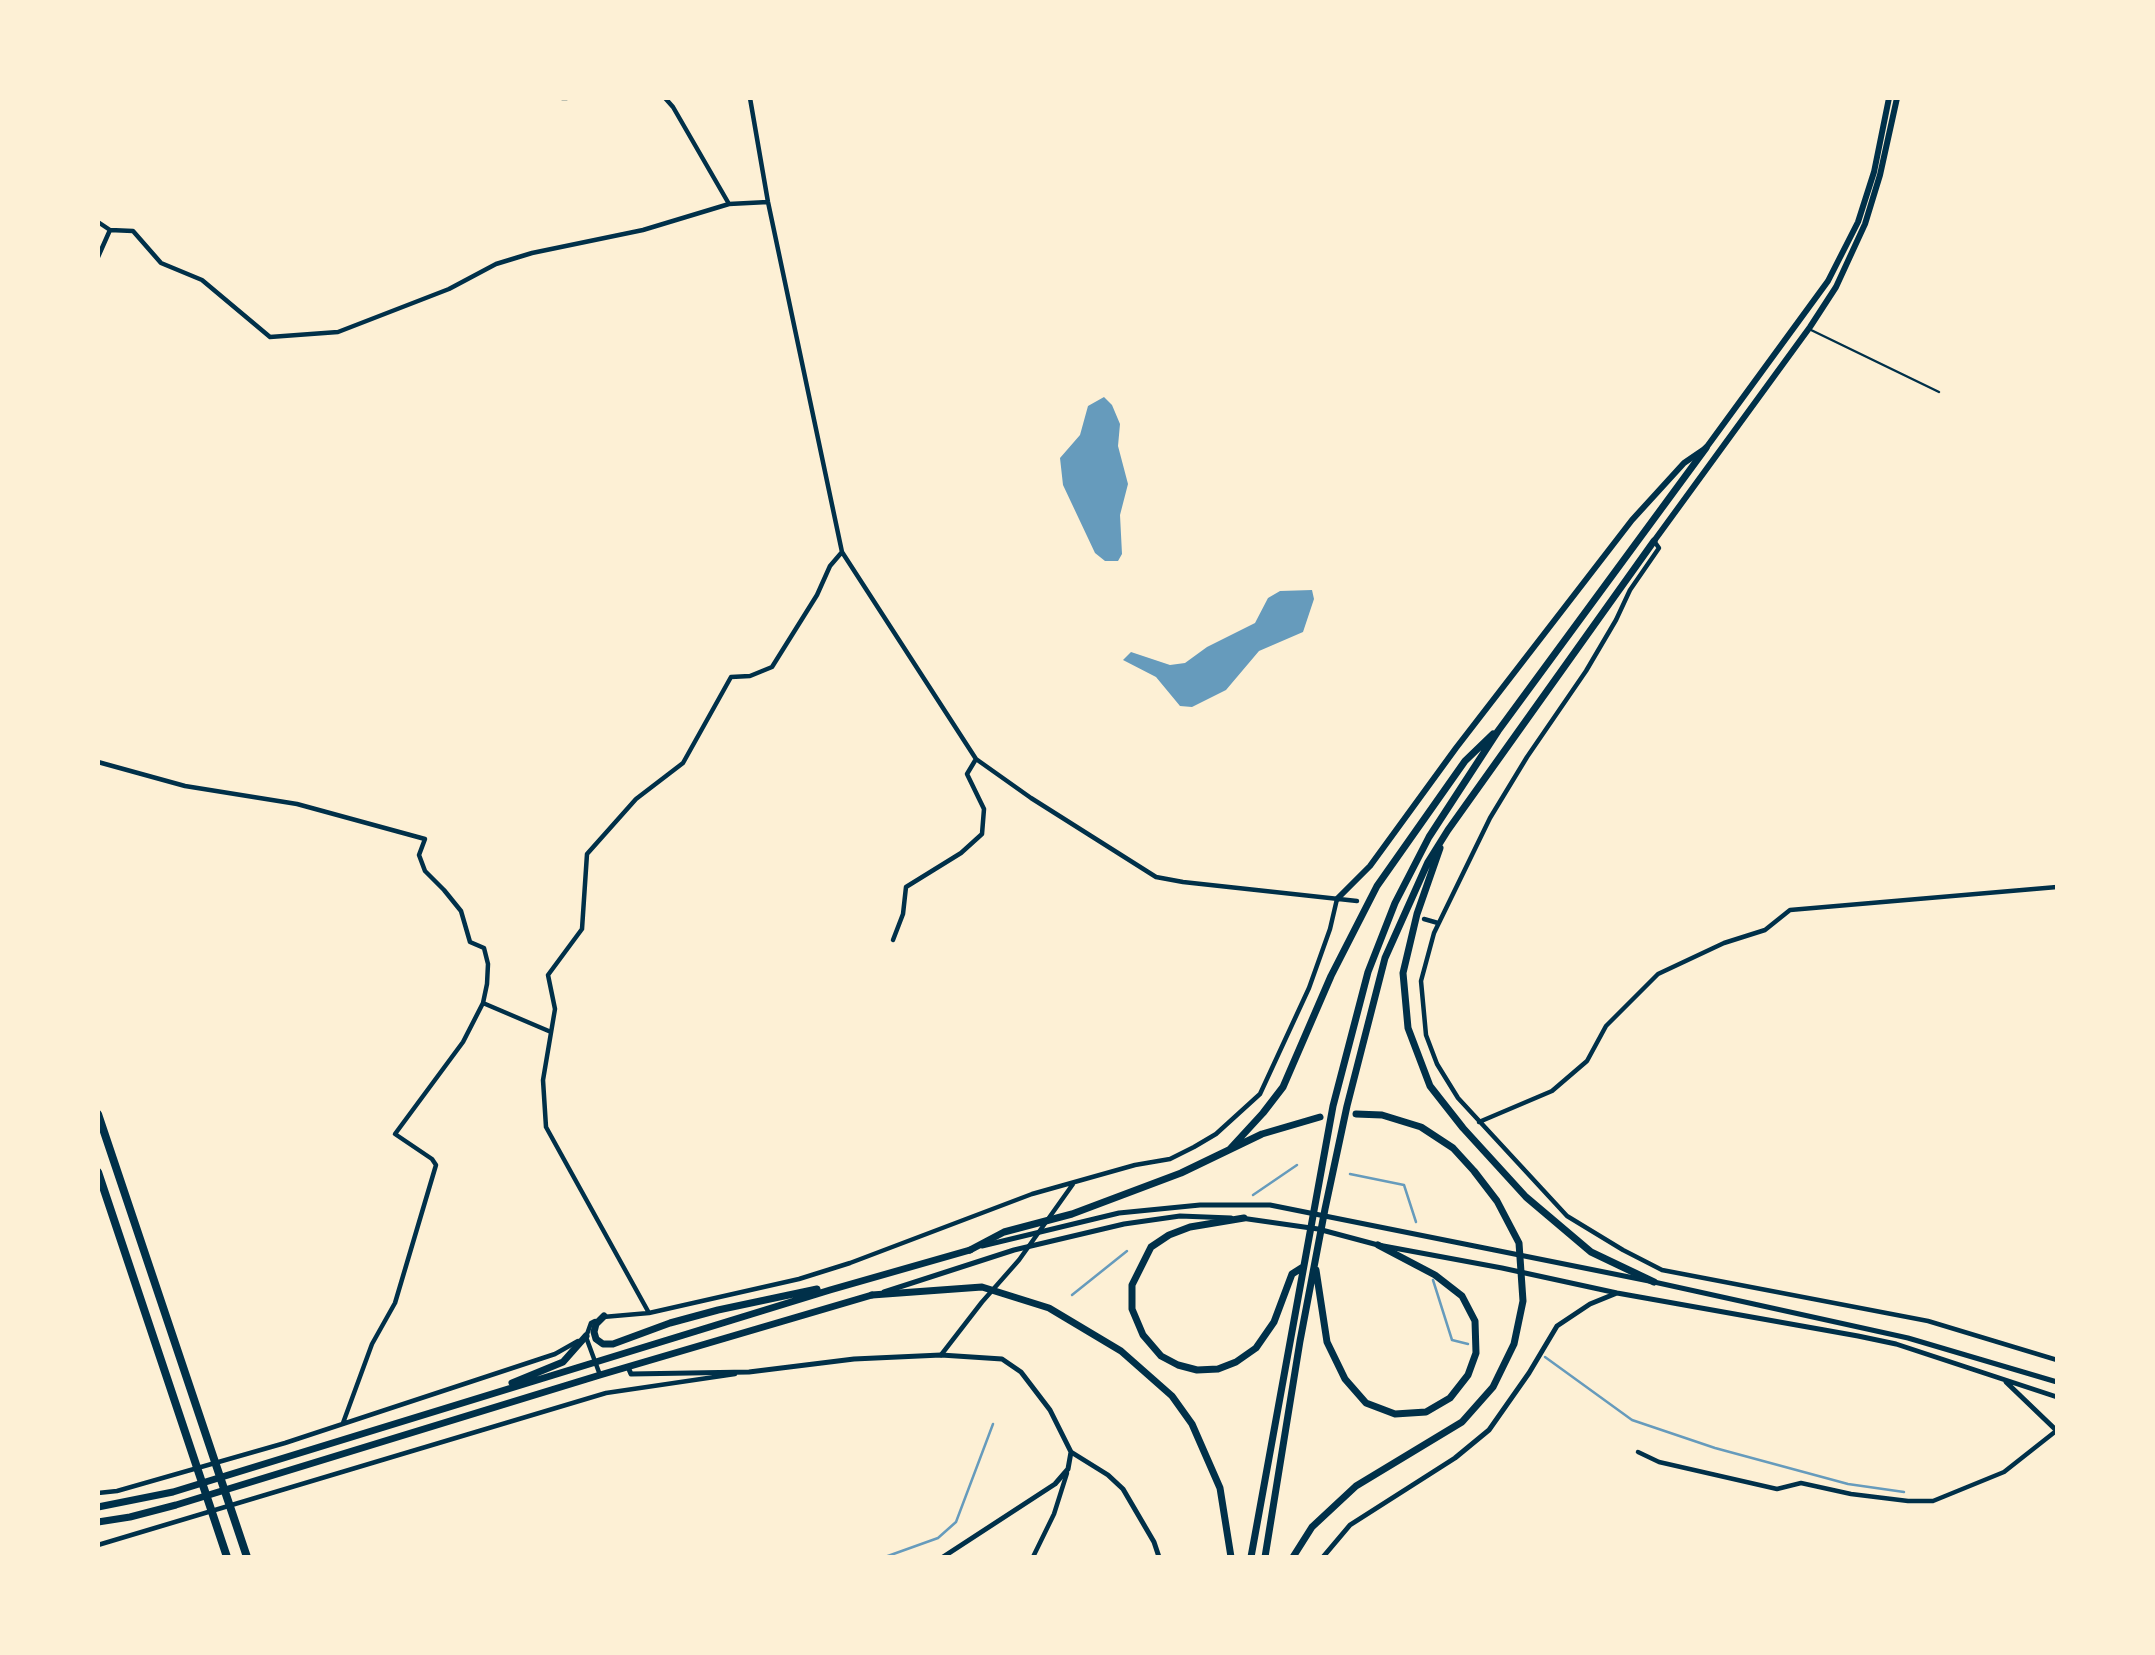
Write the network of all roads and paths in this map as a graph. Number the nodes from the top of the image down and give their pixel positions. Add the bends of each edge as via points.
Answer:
1 (562, 98) edge
2 (567, 98) edge
3 (665, 98) edge
4 (750, 98) edge
5 (1889, 98) edge
6 (1897, 98) edge
7 (768, 202) junction
8 (729, 204) junction
9 (98, 222) edge
10 (110, 230) junction
11 (98, 257) edge
12 (1809, 329) junction
13 (1939, 392) dead end
14 (1706, 448) junction
15 (1654, 541) junction
16 (842, 552) junction
17 (1498, 731) junction
18 (976, 759) junction
19 (98, 762) edge
20 (1441, 841) junction
21 (2057, 887) edge
22 (1337, 899) junction
23 (1357, 901) dead end
24 (1424, 919) dead end
25 (1438, 923) junction
26 (894, 940) dead end
27 (482, 1003) junction
28 (551, 1032) junction
29 (98, 1114) edge
30 (1356, 1114) dead end
31 (1320, 1117) dead end
32 (1479, 1122) junction
33 (1229, 1150) junction
34 (98, 1172) edge
35 (1074, 1183) junction
36 (1244, 1218) junction
37 (1378, 1245) junction
38 (970, 1250) junction
39 (1315, 1263) junction
40 (1303, 1265) junction
41 (866, 1279) junction
42 (1654, 1282) junction
43 (1617, 1293) junction
44 (872, 1295) junction
45 (649, 1313) junction
46 (604, 1316) junction
47 (586, 1336) junction
48 (941, 1354) junction
49 (2057, 1360) edge
50 (594, 1362) junction
51 (628, 1367) junction
52 (749, 1372) junction
53 (600, 1375) junction
54 (2003, 1380) junction
55 (2057, 1382) edge
56 (2057, 1397) edge
57 (471, 1401) junction
58 (343, 1424) junction
59 (2056, 1431) edge
60 (1071, 1452) junction
61 (1638, 1452) dead end
62 (1068, 1469) junction
63 (98, 1493) edge
64 (98, 1507) edge
65 (98, 1522) edge
66 (98, 1545) edge
67 (227, 1557) edge
68 (247, 1557) edge
69 (943, 1557) edge
70 (1033, 1557) edge
71 (1159, 1557) edge
72 (1231, 1557) edge
73 (1251, 1557) edge
74 (1265, 1557) edge
75 (1293, 1557) edge
76 (1323, 1557) edge

1 - 2 street
3 - 8 street
4 - 7 street
5 - 14 main road via 1858,222 1828,281
6 - 12 main road via 1865,225 1836,287
7 - 8 street
7 - 16 street
8 - 10 street via 643,230 496,264 449,289 338,332 270,337 202,280 160,263 132,231
9 - 10 street
10 - 11 street
12 - 13 lane
12 - 15 main road
14 - 17 main road
14 - 22 main road via 1684,463 1632,520 1370,866
15 - 20 main road
15 - 25 street via 1659,548 1490,818
16 - 18 street
16 - 28 street via 772,667 750,676 731,677 683,763 636,799 587,854 582,929 548,975 555,1009
17 - 33 main road via 1465,761 1377,886 1331,976 1283,1087
17 - 40 main road via 1429,837 1395,903 1368,972 1333,1106
18 - 22 street via 1156,877
18 - 26 street via 967,774 984,809 982,834 961,853 905,887 903,914
19 - 27 street via 185,786 297,804 425,839 419,855 425,871 461,911 470,942 484,948 488,974
20 - 39 main road via 1385,958 1347,1106
20 - 42 main road via 1403,973 1408,1028 1430,1086 1526,1197 1591,1252
21 - 32 street via 1790,910 1765,930 1724,943 1658,974 1606,1026 1587,1061 1552,1091
22 - 23 street
22 - 35 street via 1309,988 1260,1094 1216,1134 1170,1158
24 - 25 street
25 - 32 street via 1421,981 1426,1035 1444,1076
27 - 28 street
27 - 58 street via 463,1042 395,1134 436,1165 395,1303 372,1344
28 - 45 street via 543,1080 546,1127
29 - 68 highway
30 - 75 main road via 1382,1115 1421,1127 1453,1148 1497,1201 1519,1243 1523,1301 1514,1344 1493,1387 1462,1422 1356,1486 1312,1527
31 - 33 main road via 1262,1134
32 - 49 street via 1567,1216 1662,1270 1928,1321
33 - 38 main road via 1072,1214 1004,1232
34 - 67 highway
35 - 45 street via 1032,1194 825,1271
35 - 48 street via 1019,1260
36 - 37 street via 1318,1228
36 - 40 main road via 1191,1227 1151,1247 1132,1285 1132,1309 1143,1335 1161,1356 1197,1370 1236,1362 1256,1348 1268,1331 1292,1274
36 - 44 street via 1180,1216 1124,1224 1014,1250
37 - 39 main road via 1435,1275 1462,1296 1475,1321 1476,1353 1468,1375 1450,1398 1426,1412 1395,1414 1366,1403 1345,1379 1327,1342
37 - 43 street
38 - 41 main road
38 - 42 street via 1119,1213 1210,1205 1270,1206
39 - 74 main road
40 - 73 main road
41 - 46 main road via 718,1310 612,1345 596,1339 594,1332
41 - 50 main road
42 - 55 street via 1908,1338
43 - 54 street via 1896,1344
43 - 76 street via 1557,1325 1489,1430 1455,1458 1350,1525
44 - 51 main road
44 - 72 main road via 982,1287 1049,1308 1121,1351 1172,1396 1192,1424 1220,1488
45 - 46 street
46 - 47 street via 592,1323
47 - 50 street
47 - 57 main road via 563,1362
47 - 58 street via 555,1354
48 - 52 street
48 - 60 street via 1002,1359 1021,1372 1051,1410
50 - 53 street
50 - 57 main road
51 - 52 street via 631,1374
51 - 53 main road
52 - 66 street via 606,1394
53 - 65 main road via 265,1479
54 - 56 street
54 - 59 street
57 - 64 main road via 173,1492
58 - 63 street
59 - 61 street via 2004,1472 1933,1501 1851,1494 1801,1483 1777,1489 1659,1462
60 - 62 street
60 - 71 street via 1123,1489
62 - 69 street via 1055,1484
62 - 70 street via 1054,1514

